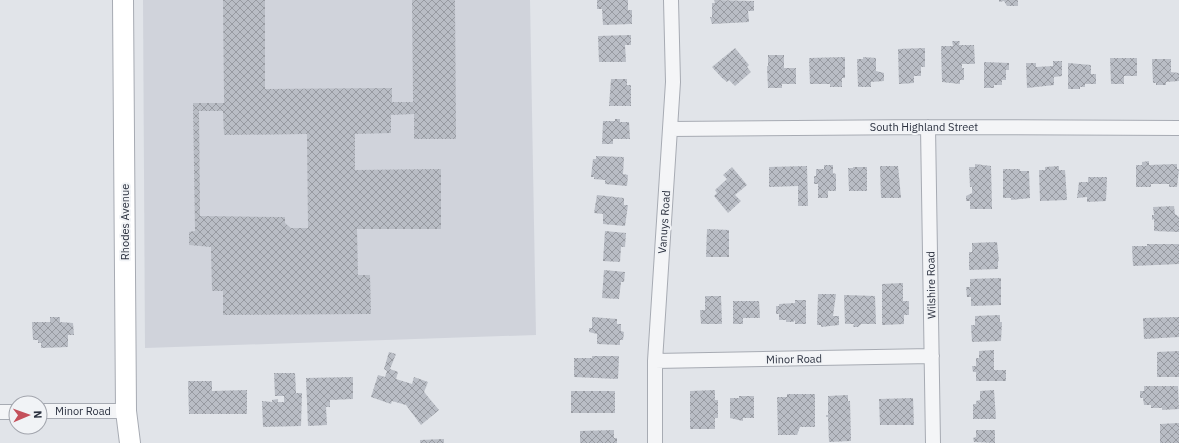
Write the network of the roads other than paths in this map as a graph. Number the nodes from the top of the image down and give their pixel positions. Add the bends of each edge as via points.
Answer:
1 (123, 0) edge
2 (671, 0) edge
3 (928, 127) junction
4 (1179, 128) edge
5 (670, 130) junction
6 (932, 356) junction
7 (656, 362) junction
8 (48, 411) edge
9 (126, 411) junction
10 (130, 443) edge
11 (655, 443) edge
12 (933, 443) edge

1 - 9 main road, Rhodes Avenue
2 - 5 street, Vanuys Road
3 - 4 street, South Highland Street
3 - 5 street, South Highland Street
3 - 6 street, Wilshire Road
5 - 7 street, Vanuys Road
6 - 7 street, Minor Road
6 - 12 street, Wilshire Road
7 - 11 street, Vanuys Road
8 - 9 street, Minor Road
9 - 10 main road, Rhodes Avenue

